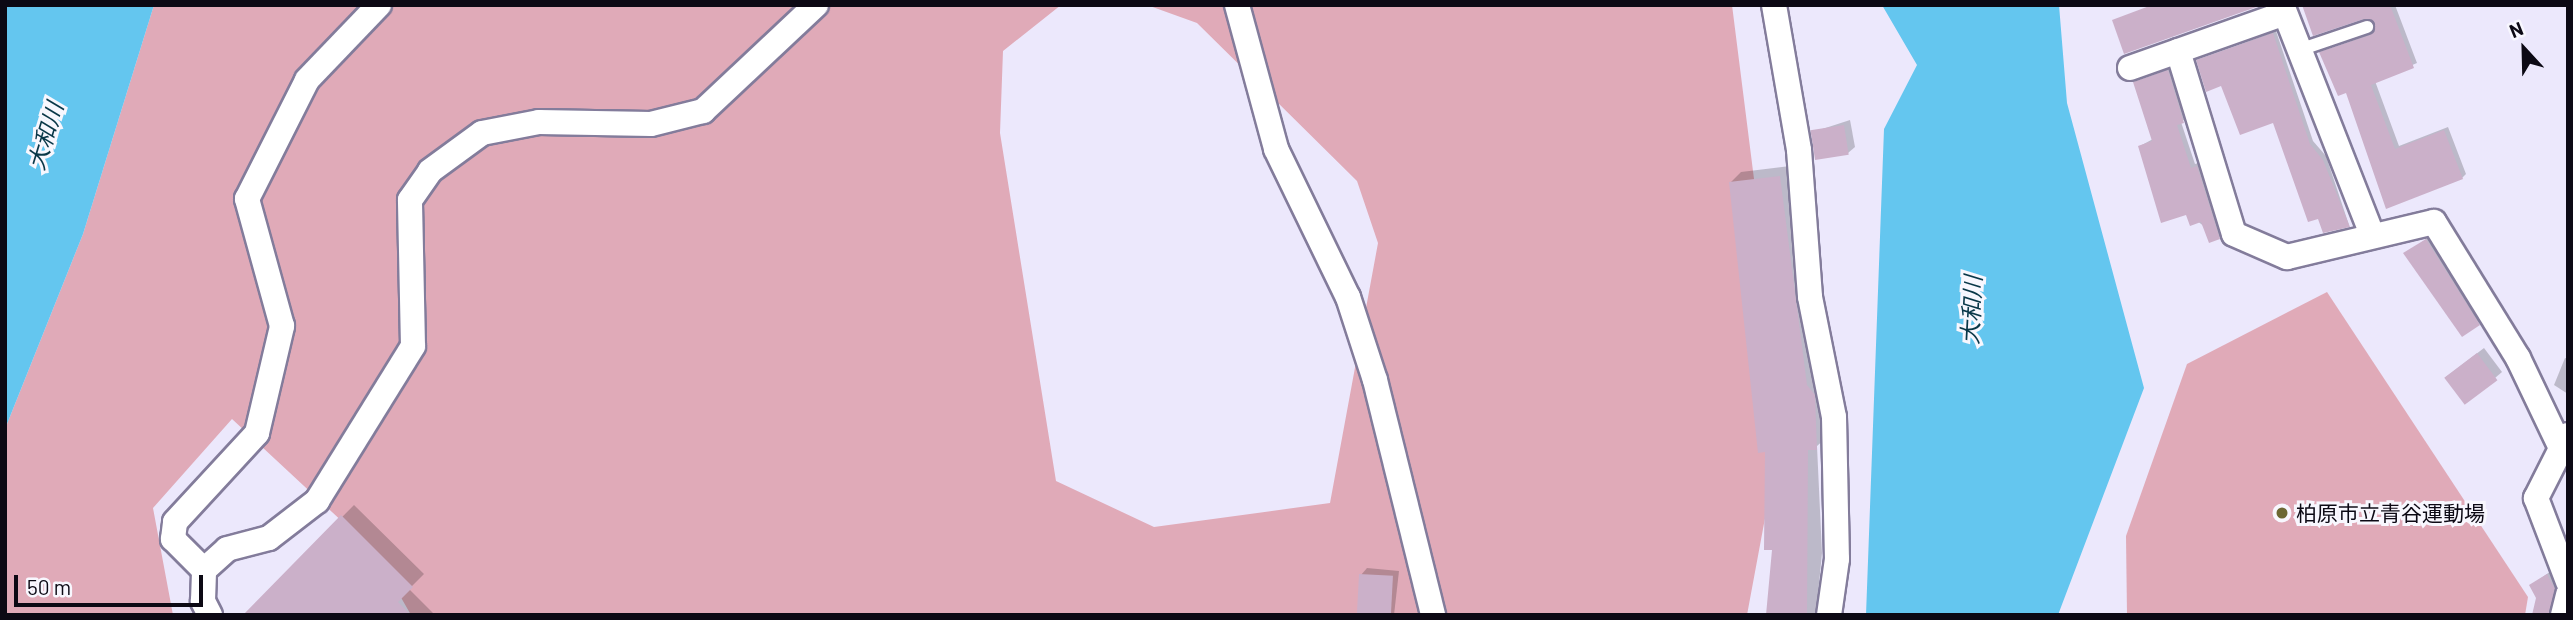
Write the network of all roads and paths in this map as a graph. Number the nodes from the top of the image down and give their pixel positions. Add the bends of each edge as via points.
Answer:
1 (379, 5) edge
2 (816, 5) edge
3 (1237, 5) edge
4 (1774, 5) edge
5 (2283, 9) edge
6 (2367, 27) dead end
7 (2300, 50) junction
8 (2178, 51) junction
9 (2130, 68) dead end
10 (2372, 235) junction
11 (2564, 440) edge
12 (204, 570) junction
13 (2568, 582) edge
14 (2568, 595) edge
15 (210, 615) edge
16 (1433, 615) edge
17 (1829, 615) edge
18 (2563, 615) edge

1 - 12 street via 307,80 247,198 282,326 257,433 175,522 173,539
2 - 12 street via 704,111 651,124 539,122 482,133 430,171 410,200 414,346 389,393 317,501 269,538 227,549
3 - 16 street via 1276,149 1348,298 1375,380
4 - 17 street via 1799,150 1810,297 1834,417 1837,559
5 - 7 street
5 - 8 street
6 - 7 lane
7 - 10 street
8 - 9 street
8 - 10 street via 2234,234 2287,257
10 - 11 street via 2434,222
11 - 13 street via 2536,498
12 - 15 street via 203,601
14 - 18 street

